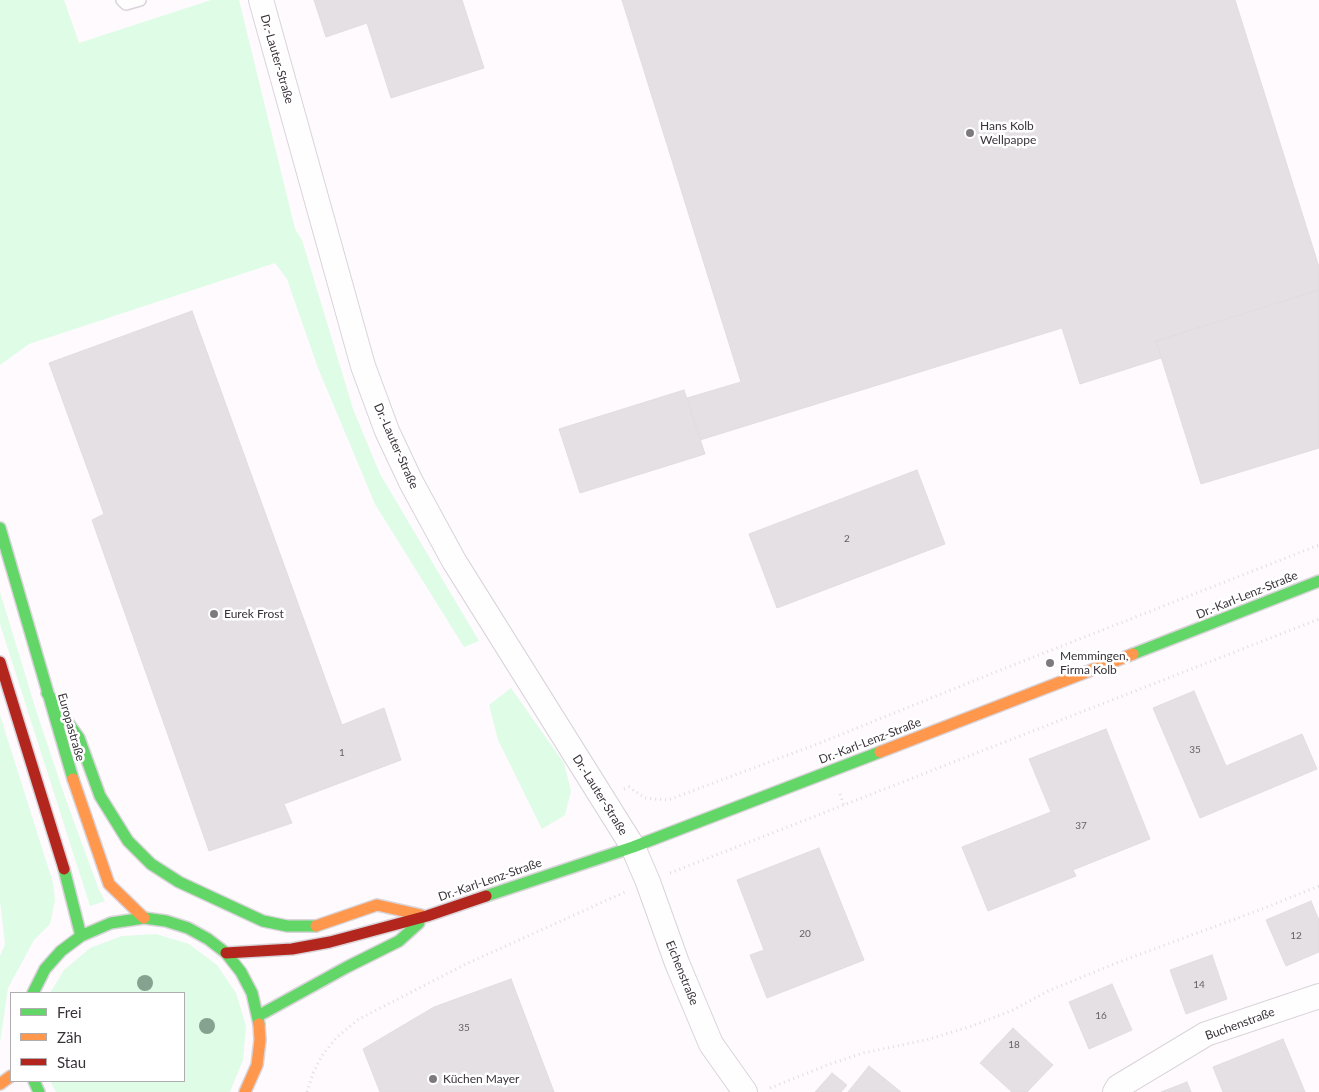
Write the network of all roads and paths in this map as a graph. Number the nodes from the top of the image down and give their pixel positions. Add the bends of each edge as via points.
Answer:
1 (122, 0) edge
2 (140, 0) edge
3 (261, 0) edge
4 (0, 528) edge
5 (1319, 545) edge
6 (1319, 581) edge
7 (1319, 619) edge
8 (0, 662) edge
9 (47, 693) junction
10 (602, 798) junction
11 (633, 847) junction
12 (648, 882) junction
13 (1319, 886) edge
14 (427, 916) junction
15 (144, 918) junction
16 (81, 936) junction
17 (226, 954) junction
18 (34, 992) edge
19 (1319, 996) edge
20 (258, 1016) junction
21 (768, 1089) dead end
22 (245, 1092) edge
23 (307, 1092) edge
24 (745, 1092) edge
25 (1115, 1092) edge

1 - 2 lane via 126,4
3 - 10 street, Dr.-Lauter-Straße via 363,366 386,431 454,561
4 - 9 main road, Europastraße
5 - 10 path via 668,800 646,798 629,787
6 - 11 main road, Dr.-Karl-Lenz-Straße
7 - 12 path
8 - 16 main road
9 - 14 main road via 79,738 100,796 128,841 151,864 179,882 263,921 287,926 313,927 377,905
9 - 15 main road, Europastraße via 74,788 109,884
10 - 11 street, Dr.-Lauter-Straße
11 - 12 street, Eichenstraße
11 - 14 main road, Dr.-Karl-Lenz-Straße
12 - 23 path via 466,964 359,1019 323,1054
12 - 24 street, Eichenstraße via 711,1044
13 - 21 path via 1101,969 972,1026 926,1040 863,1053
14 - 17 main road, Dr.-Karl-Lenz-Straße via 330,942 292,949
14 - 20 main road, Dr.-Karl-Lenz-Straße via 399,941
15 - 16 main road via 111,923
15 - 17 main road via 188,928
16 - 18 main road via 61,951 45,970
17 - 20 main road via 252,993
19 - 25 street, Buchenstraße via 1206,1034 1118,1087
20 - 22 main road via 257,1064

